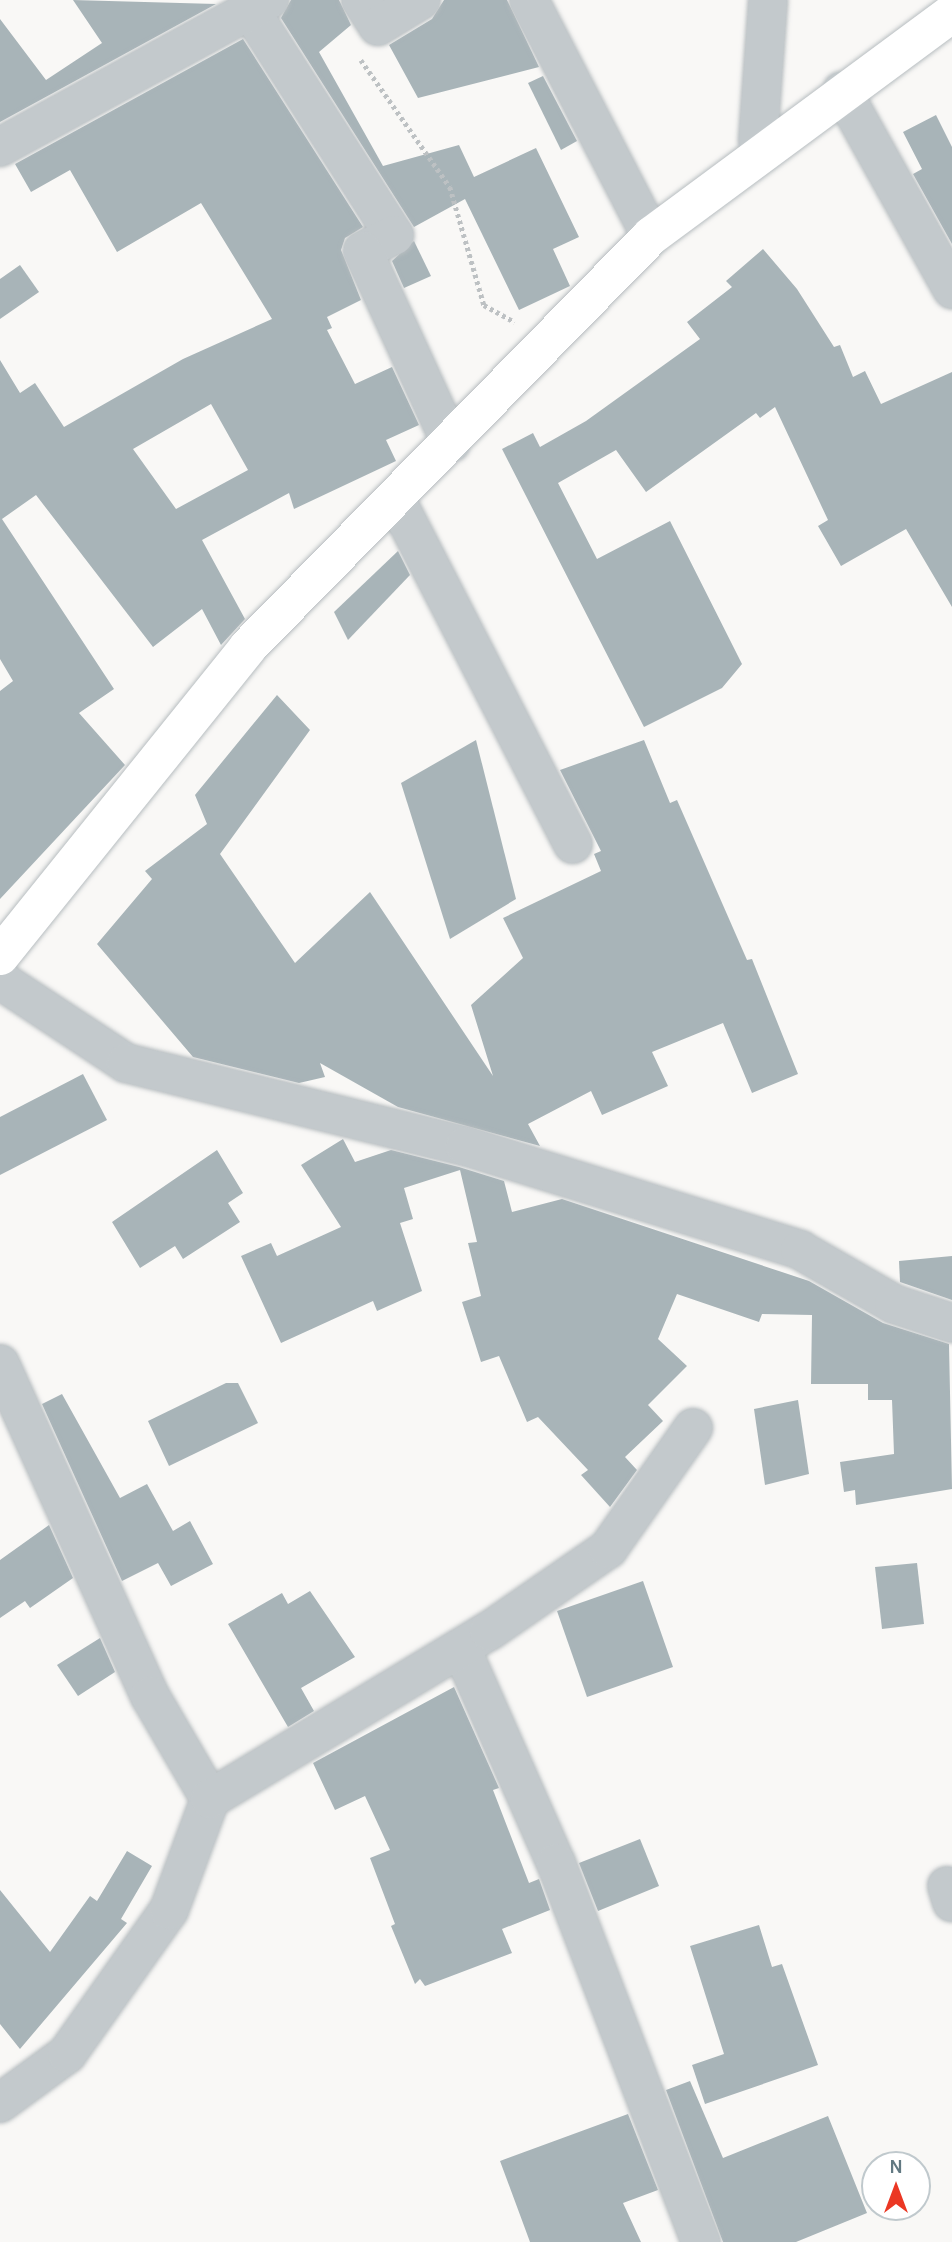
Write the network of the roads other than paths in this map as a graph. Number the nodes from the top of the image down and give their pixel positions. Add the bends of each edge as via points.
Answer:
1 (361, 0) edge
2 (421, 0) edge
3 (529, 0) edge
4 (768, 0) edge
5 (261, 7) edge
6 (952, 13) edge
7 (842, 91) junction
8 (758, 140) dead end
9 (0, 147) edge
10 (651, 236) junction
11 (952, 289) edge
12 (451, 443) junction
13 (395, 498) junction
14 (573, 844) dead end
15 (0, 956) edge
16 (0, 980) edge
17 (952, 1323) edge
18 (0, 1364) edge
19 (693, 1428) dead end
20 (461, 1648) junction
21 (209, 1799) junction
22 (0, 2103) edge
23 (701, 2242) edge

1 - 2 street via 378,26
3 - 10 street
4 - 8 street
5 - 9 street
5 - 12 street via 394,235 363,251
6 - 7 main road
7 - 10 main road
7 - 11 street
10 - 12 main road
12 - 13 main road
13 - 14 street
13 - 15 main road via 248,647
16 - 17 street via 125,1063 465,1146 800,1250 894,1304
18 - 21 street via 150,1696
19 - 20 street via 608,1549
20 - 21 street
20 - 23 street via 555,1863
21 - 22 street via 169,1910 67,2054

